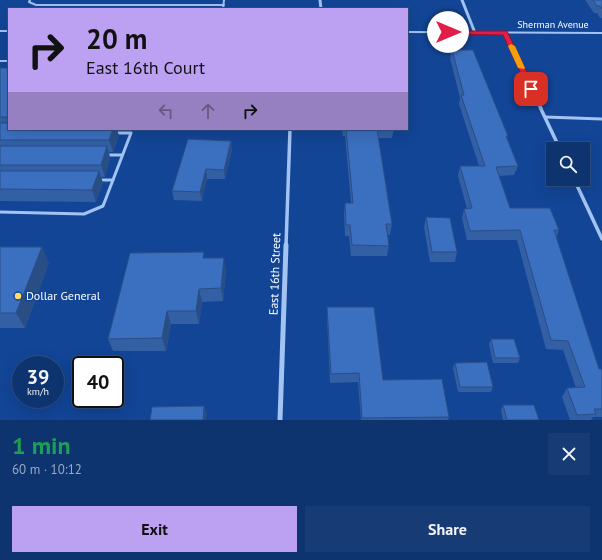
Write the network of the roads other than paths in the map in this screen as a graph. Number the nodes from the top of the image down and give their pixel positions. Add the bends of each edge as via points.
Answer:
1 (30, 0) edge
2 (134, 0) edge
3 (224, 0) edge
4 (462, 0) edge
5 (132, 5) junction
6 (224, 5) junction
7 (223, 8) edge
8 (408, 32) edge
9 (475, 33) junction
10 (505, 33) junction
11 (602, 33) edge
12 (545, 118) junction
13 (602, 119) edge
14 (290, 130) edge
15 (108, 133) edge
16 (557, 142) edge
17 (100, 155) edge
18 (122, 155) junction
19 (90, 180) edge
20 (113, 180) junction
21 (577, 186) edge
22 (0, 212) edge
23 (602, 239) edge
24 (280, 420) edge

1 - 5 lane via 29,2 36,5
2 - 5 lane
3 - 6 lane
4 - 9 street
5 - 6 lane
6 - 7 lane
8 - 9 street, Sherman Avenue
9 - 10 street, Sherman Avenue
10 - 11 street, Sherman Avenue
10 - 12 street
12 - 13 lane
12 - 16 street
14 - 24 street, East 16th Street
15 - 18 lane via 131,133
17 - 18 lane
18 - 20 lane
19 - 20 lane
20 - 22 lane via 103,206 84,214
21 - 23 street

